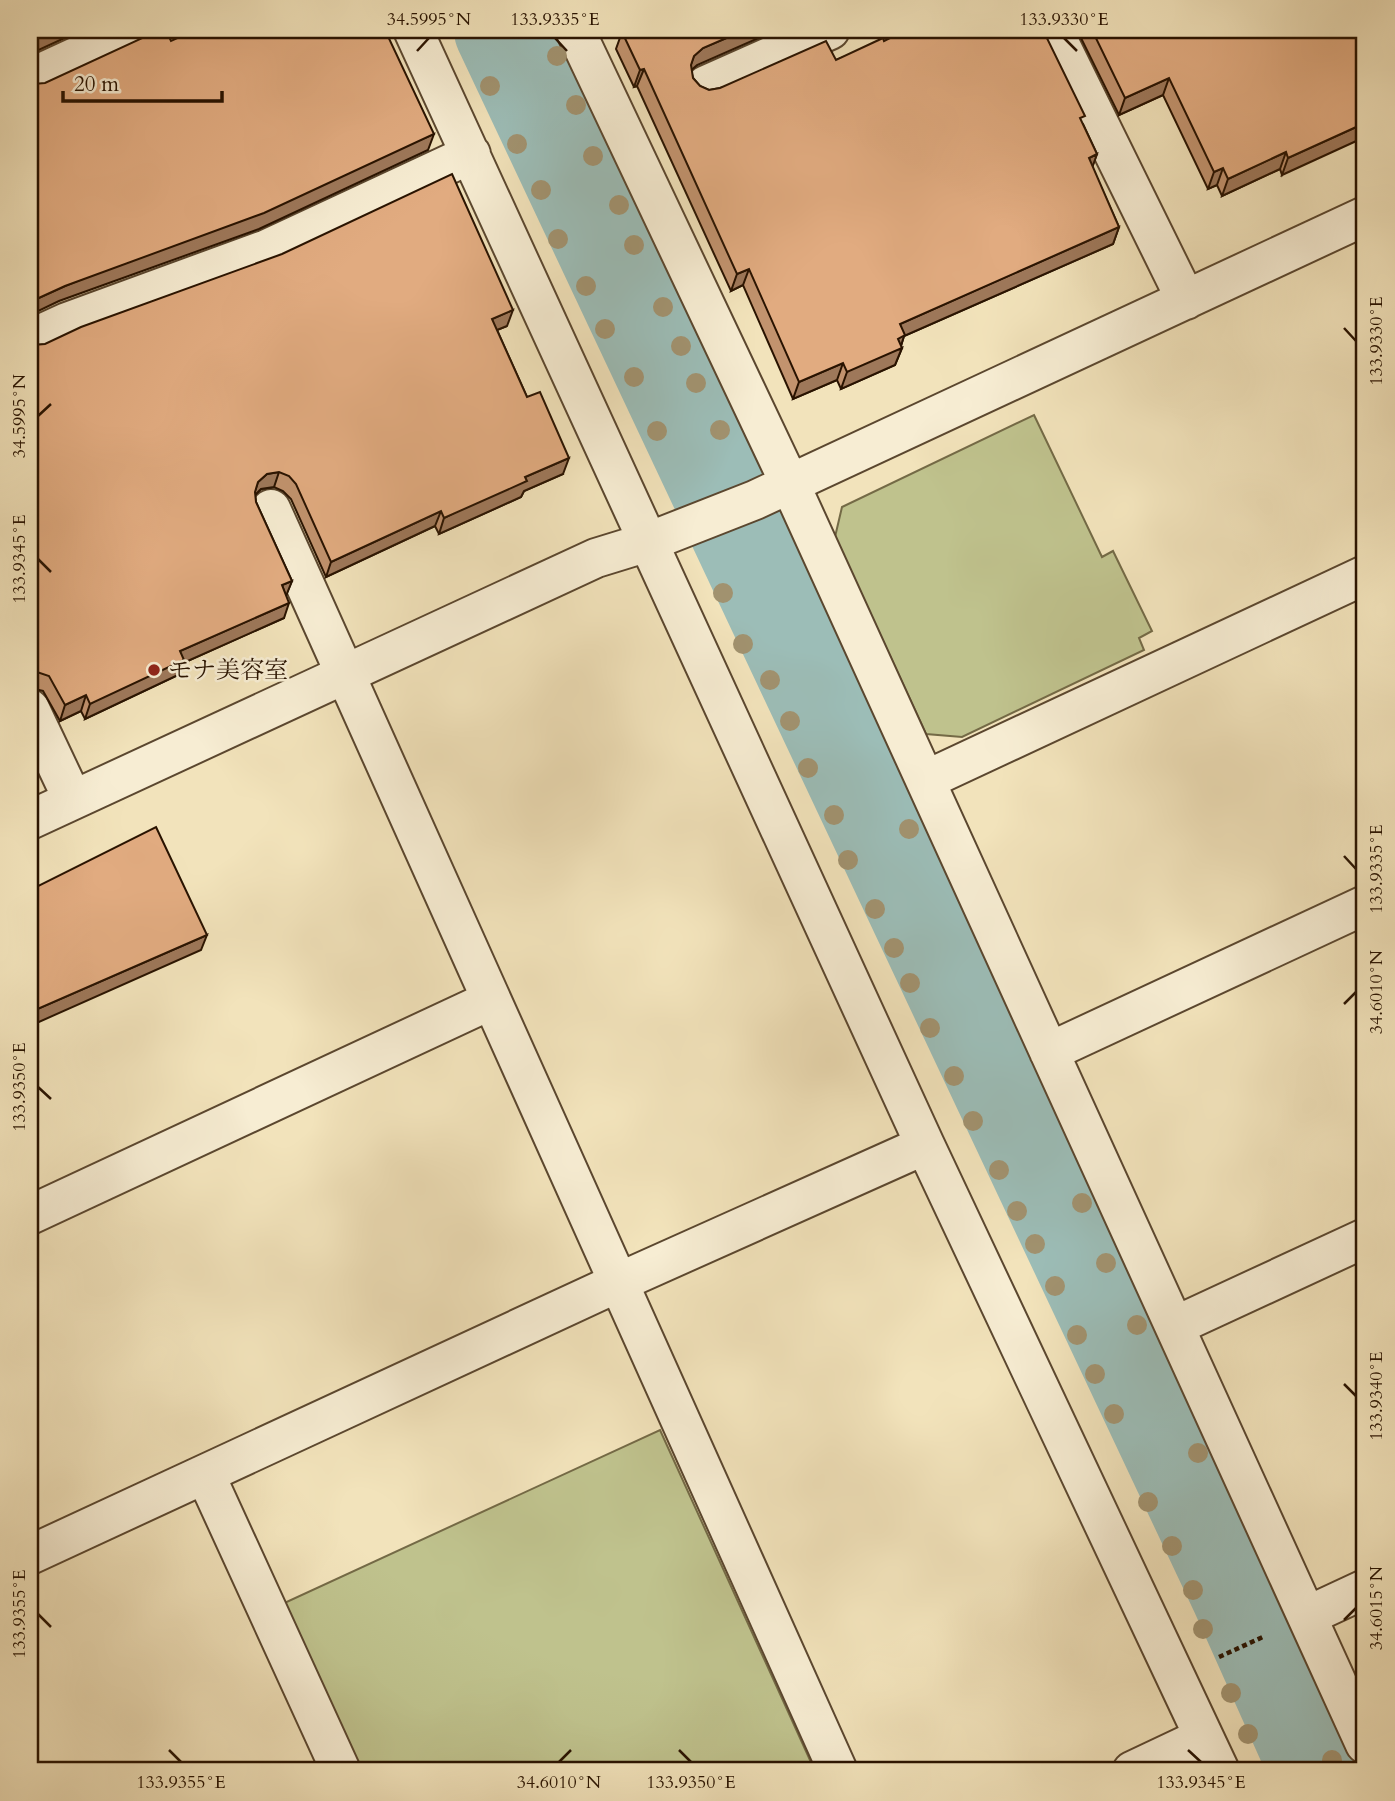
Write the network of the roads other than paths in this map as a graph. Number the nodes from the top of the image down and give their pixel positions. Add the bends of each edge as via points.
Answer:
1 (134, 30) edge
2 (413, 30) edge
3 (575, 30) edge
4 (830, 30) edge
5 (1054, 30) edge
6 (30, 78) edge
7 (706, 85) edge
8 (471, 154) junction
9 (1365, 216) edge
10 (1186, 300) junction
11 (30, 339) edge
12 (790, 484) junction
13 (271, 509) dead end
14 (649, 542) junction
15 (1365, 575) edge
16 (347, 674) junction
17 (30, 709) edge
18 (926, 780) junction
19 (74, 800) junction
20 (30, 820) edge
21 (1365, 905) edge
22 (491, 1000) junction
23 (1049, 1052) junction
24 (925, 1145) junction
25 (30, 1215) edge
26 (1365, 1238) edge
27 (617, 1283) junction
28 (1175, 1326) junction
29 (205, 1474) junction
30 (30, 1555) edge
31 (1365, 1588) edge
32 (1307, 1616) junction
33 (1204, 1737) junction
34 (1365, 1744) edge
35 (341, 1771) edge
36 (838, 1771) edge
37 (1132, 1771) edge
38 (1220, 1771) edge

1 - 6 street
2 - 8 street
3 - 12 street
4 - 7 street
5 - 10 street
8 - 11 street via 267,249
8 - 14 street
9 - 10 street
10 - 12 street
12 - 14 street
12 - 18 street
13 - 16 street
14 - 16 street via 596,558
14 - 24 street
15 - 18 street
16 - 19 street
16 - 22 street
17 - 19 street
18 - 23 street
19 - 20 street
21 - 23 street
22 - 25 street
22 - 27 street
23 - 28 street
24 - 27 street
24 - 33 street
26 - 28 street
27 - 29 street
27 - 36 street
28 - 32 street
29 - 30 street
29 - 35 street
31 - 32 street
32 - 34 street
33 - 37 street
33 - 38 street

